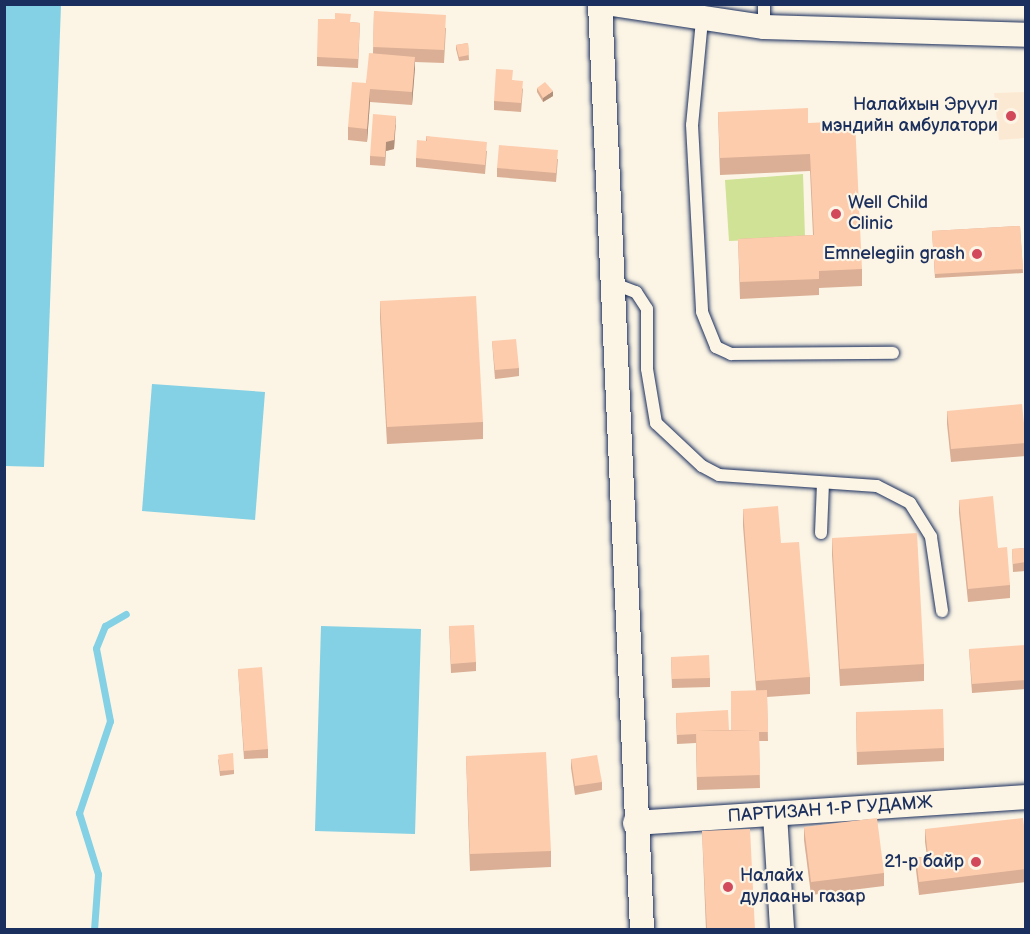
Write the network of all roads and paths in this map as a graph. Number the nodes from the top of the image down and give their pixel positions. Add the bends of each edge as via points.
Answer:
1 (600, 4) edge
2 (612, 4) edge
3 (764, 16) edge
4 (702, 20) junction
5 (1026, 35) edge
6 (612, 283) junction
7 (893, 353) dead end
8 (824, 483) junction
9 (821, 533) dead end
10 (942, 611) dead end
11 (1026, 797) edge
12 (775, 814) junction
13 (635, 823) junction
14 (642, 930) edge
15 (782, 930) edge

1 - 6 street
2 - 4 street
3 - 4 street
3 - 5 street
4 - 7 lane via 692,125 702,312 716,346 731,354
6 - 8 lane via 636,292 647,309 647,369 657,423 702,466 719,475
6 - 13 street
8 - 9 lane
8 - 10 lane via 877,486 910,503 931,537
11 - 12 street, ПАРТИЗАН 1-Р ГУДАМЖ
12 - 13 street, ПАРТИЗАН 1-Р ГУДАМЖ
12 - 15 street
13 - 14 street

